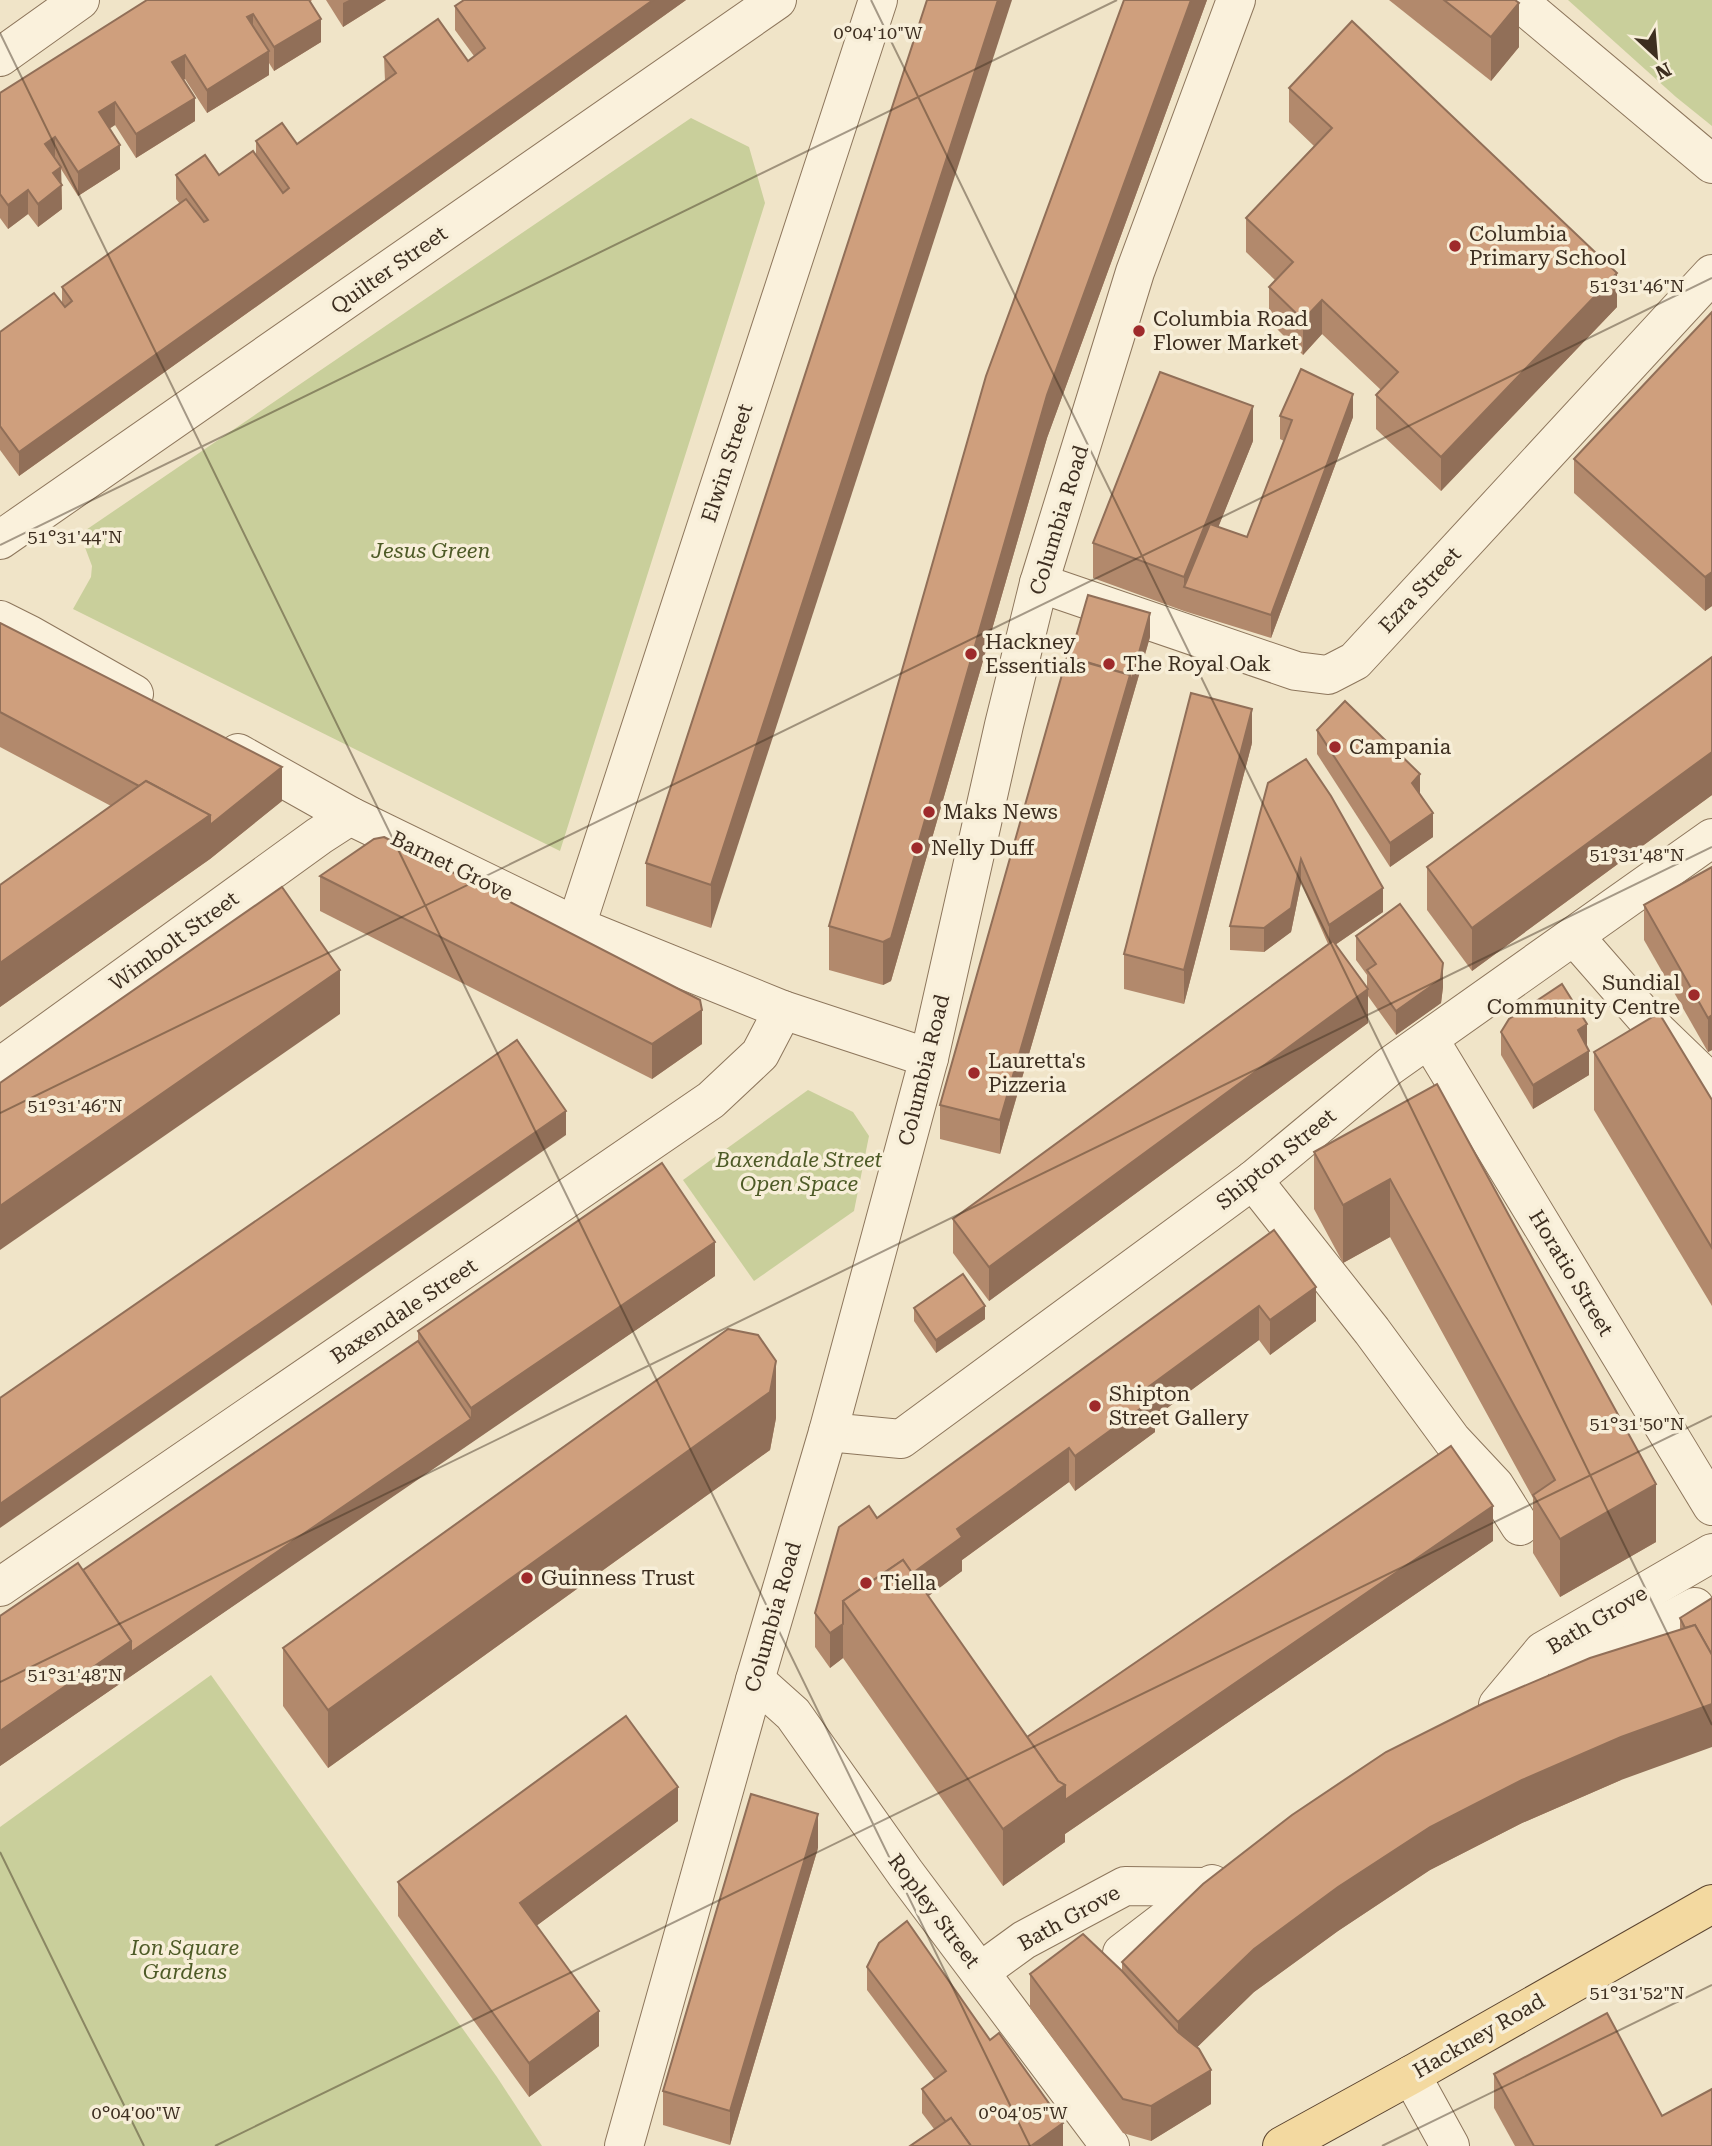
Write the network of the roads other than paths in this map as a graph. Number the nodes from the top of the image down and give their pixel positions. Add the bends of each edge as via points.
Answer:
1 (80, 0) edge
2 (777, 0) edge
3 (878, 0) edge
4 (1236, 0) edge
5 (1517, 0) edge
6 (0, 57) edge
7 (1712, 164) edge
8 (1712, 274) edge
9 (0, 540) edge
10 (1039, 583) junction
11 (0, 620) edge
12 (162, 710) edge
13 (209, 737) edge
14 (350, 817) junction
15 (1712, 838) edge
16 (576, 926) junction
17 (1574, 936) junction
18 (782, 1010) junction
19 (1429, 1040) junction
20 (929, 1058) junction
21 (0, 1067) edge
22 (1712, 1084) edge
23 (1253, 1180) junction
24 (828, 1432) junction
25 (1712, 1506) edge
26 (1520, 1526) dead end
27 (1712, 1553) edge
28 (0, 1587) edge
29 (1695, 1607) edge
30 (755, 1680) junction
31 (1498, 1705) junction
32 (1464, 1727) edge
33 (1242, 1865) edge
34 (1207, 1887) junction
35 (1712, 1904) edge
36 (1122, 1953) dead end
37 (980, 1972) junction
38 (1411, 2075) junction
39 (624, 2146) edge
40 (1110, 2146) edge
41 (1282, 2146) edge
42 (1450, 2146) edge

1 - 6 street
2 - 9 street, Quilter Street
3 - 16 street, Elwin Street
4 - 10 street, Columbia Road via 1135,272
5 - 7 street
8 - 10 street, Ezra Street via 1355,661 1328,675 1296,671
10 - 20 street, Columbia Road
11 - 12 street
13 - 14 street, Barnet Grove
14 - 16 street, Barnet Grove
14 - 21 street, Wimbolt Street
15 - 17 street, Shipton Street
16 - 18 street, Barnet Grove
17 - 19 street, Shipton Street
17 - 22 street via 1658,1032
18 - 20 street, Barnet Grove
18 - 28 street, Baxendale Street via 760,1054 711,1100
19 - 23 street, Shipton Street via 1390,1066
19 - 25 street, Horatio Street
20 - 24 street, Columbia Road
23 - 24 street, Shipton Street via 901,1440
23 - 26 street via 1451,1440 1495,1486
24 - 30 street, Columbia Road
27 - 31 street, Bath Grove via 1543,1651
29 - 31 street, Bath Grove via 1576,1671
30 - 37 street, Ropley Street via 793,1714
30 - 39 street, Columbia Road
31 - 32 street, Bath Grove
33 - 34 street
34 - 36 street
34 - 37 street, Bath Grove via 1125,1886 1024,1940
35 - 38 main road, Hackney Road
37 - 40 street, Ropley Street
38 - 41 main road, Hackney Road
38 - 42 street

